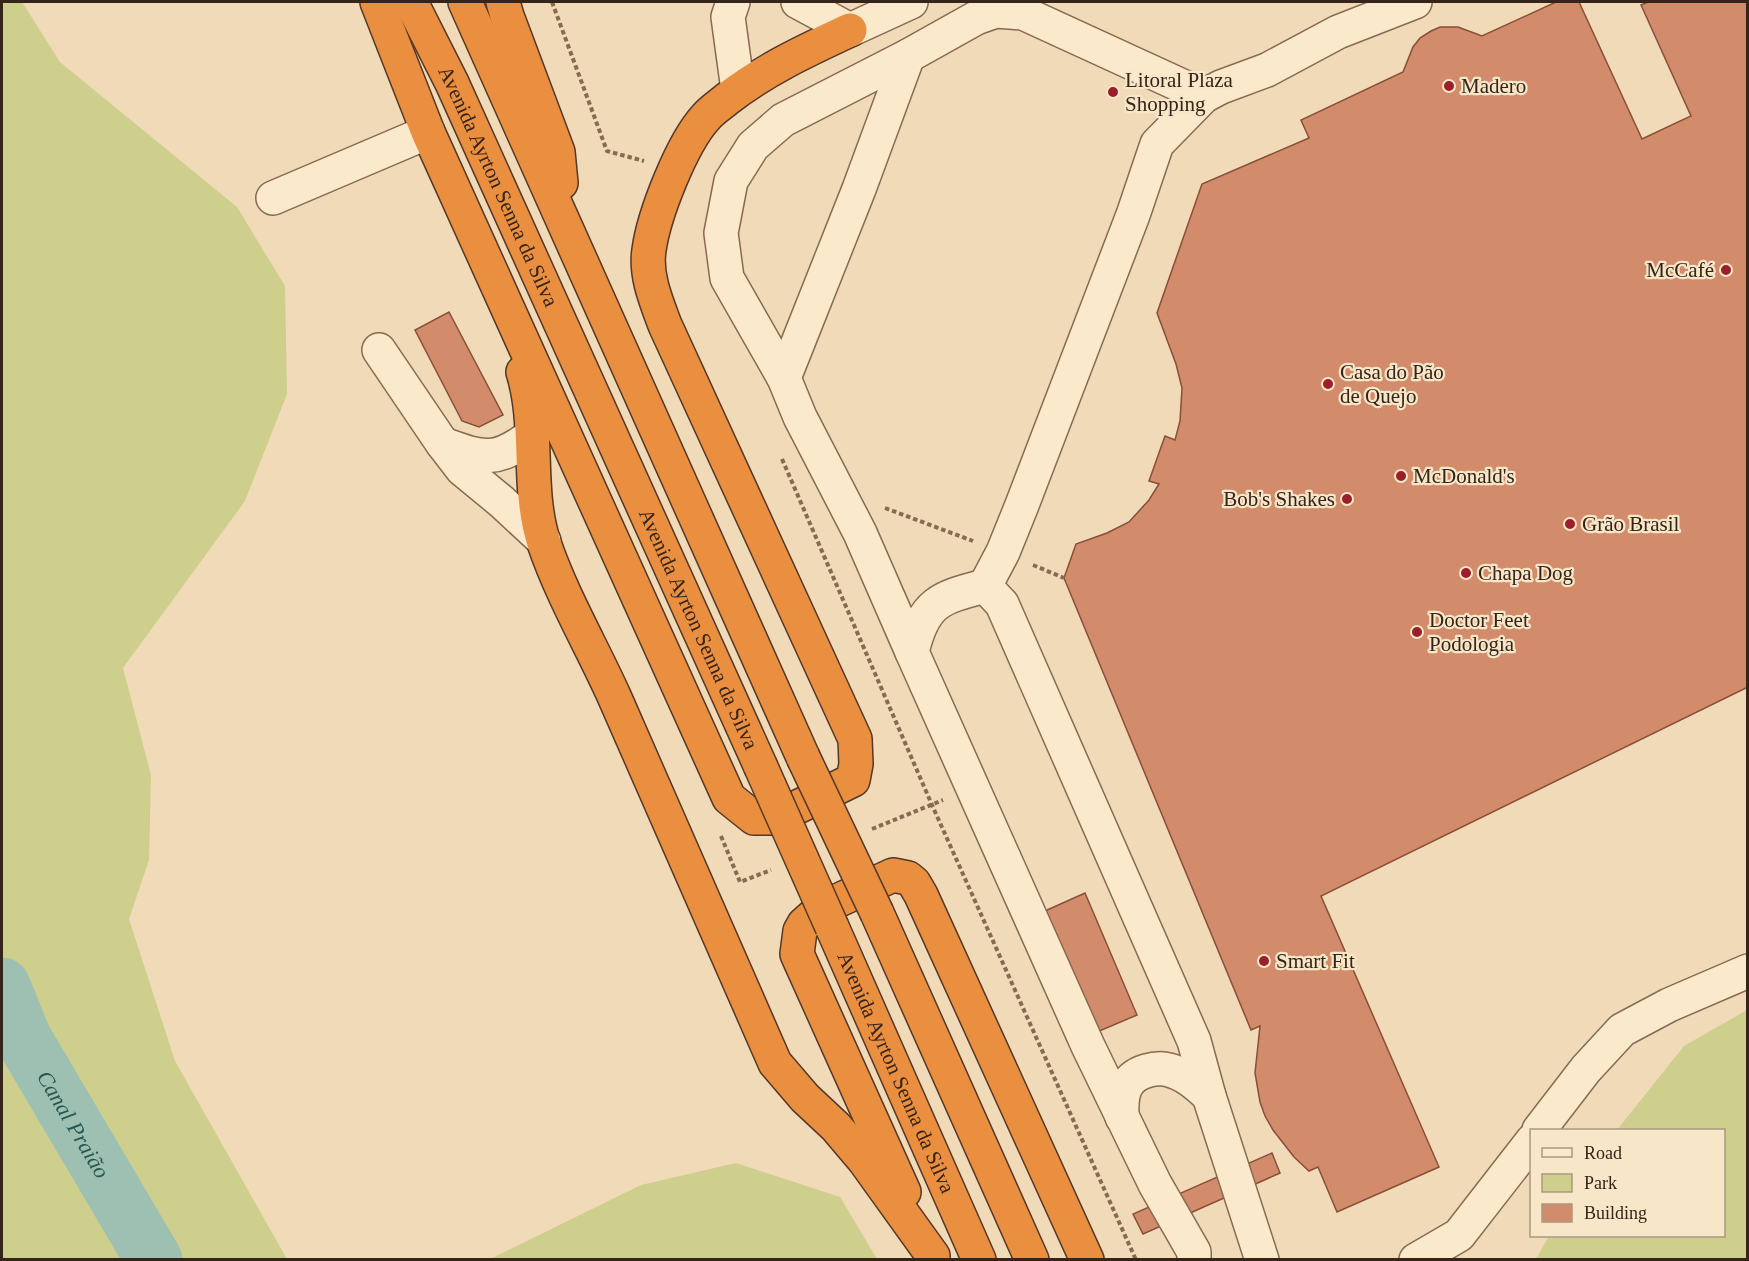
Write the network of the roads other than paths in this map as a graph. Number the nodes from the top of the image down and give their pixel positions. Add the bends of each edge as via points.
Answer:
1 (377, 2) edge
2 (411, 2) edge
3 (465, 2) edge
4 (503, 2) edge
5 (733, 2) edge
6 (798, 2) edge
7 (909, 2) edge
8 (1414, 2) edge
9 (850, 30) junction
10 (908, 56) junction
11 (738, 90) junction
12 (1204, 96) junction
13 (429, 132) junction
14 (273, 198) dead end
15 (567, 227) junction
16 (495, 278) junction
17 (379, 350) dead end
18 (784, 378) junction
19 (533, 434) junction
20 (442, 443) junction
21 (544, 541) junction
22 (985, 586) junction
23 (912, 652) junction
24 (1748, 971) edge
25 (1209, 1096) junction
26 (1122, 1117) junction
27 (1541, 1129) edge
28 (1530, 1144) edge
29 (934, 1258) edge
30 (980, 1260) edge
31 (1032, 1260) edge
32 (1087, 1260) edge
33 (1194, 1260) edge
34 (1263, 1260) edge
35 (1416, 1260) edge

1 - 13 highway
2 - 30 highway, Avenida Ayrton Senna da Silva, bridge via 452,83
3 - 15 highway, Avenida Ayrton Senna da Silva
4 - 15 highway via 558,152
5 - 11 lane via 728,17
6 - 9 lane
7 - 9 lane
8 - 12 lane via 1338,32 1268,70
9 - 11 highway via 787,60
10 - 12 lane via 976,18 996,11 1023,13
10 - 18 lane
10 - 18 lane via 783,120 753,146 732,181 721,234 727,278
11 - 16 highway via 706,117 681,154 649,251 651,286 664,325 855,739 853,780 775,818 754,818 729,798
12 - 22 lane via 1157,144 1030,483
13 - 14 lane
13 - 16 highway
15 - 31 highway, Avenida Ayrton Senna da Silva, bridge via 802,757 877,913
16 - 19 highway via 530,393
17 - 20 lane
18 - 23 lane via 860,533
19 - 20 lane via 506,452 484,457
19 - 21 highway via 536,505
20 - 21 lane via 462,469
21 - 29 highway via 775,1063 864,1160
22 - 23 lane via 946,596 933,607 918,627
22 - 25 lane via 1002,604 1180,1008
23 - 26 lane
24 - 27 lane via 1622,1030 1586,1069
25 - 26 lane via 1184,1076 1154,1069 1128,1081
25 - 34 lane
26 - 33 lane via 1194,1252
28 - 35 lane via 1460,1235
29 - 32 highway via 797,954 800,931 822,908 893,875 908,878 921,895

